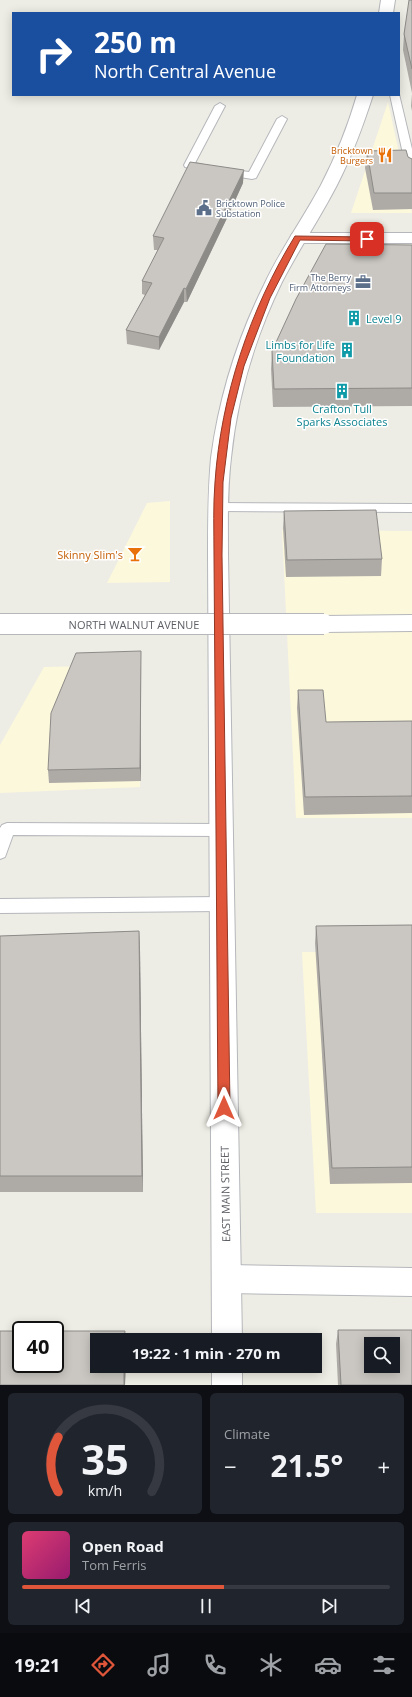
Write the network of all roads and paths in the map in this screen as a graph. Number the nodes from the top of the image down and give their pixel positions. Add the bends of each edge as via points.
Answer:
1 (388, 0) edge
2 (386, 12) edge
3 (365, 96) edge
4 (395, 96) edge
5 (220, 106) dead end
6 (282, 119) dead end
7 (412, 172) edge
8 (298, 238) junction
9 (412, 238) edge
10 (219, 507) junction
11 (412, 508) edge
12 (412, 623) edge
13 (0, 624) edge
14 (221, 830) junction
15 (0, 853) edge
16 (222, 904) junction
17 (0, 906) edge
18 (227, 1279) junction
19 (412, 1282) edge
20 (227, 1333) edge
21 (227, 1373) edge
22 (227, 1385) edge

1 - 2 street
3 - 8 street, EAST MAIN STREET via 356,124 330,183
4 - 7 lane
5 - 6 lane via 189,165 252,176
8 - 9 street
8 - 10 street, EAST MAIN STREET via 266,298 240,366 228,418 219,482
10 - 11 lane
10 - 14 street, EAST MAIN STREET
12 - 13 street, NORTH WALNUT AVENUE, bridge
14 - 15 lane via 7,830
14 - 16 street, EAST MAIN STREET
16 - 17 lane
16 - 18 street, EAST MAIN STREET
18 - 19 street
18 - 20 street, EAST MAIN STREET
21 - 22 street

